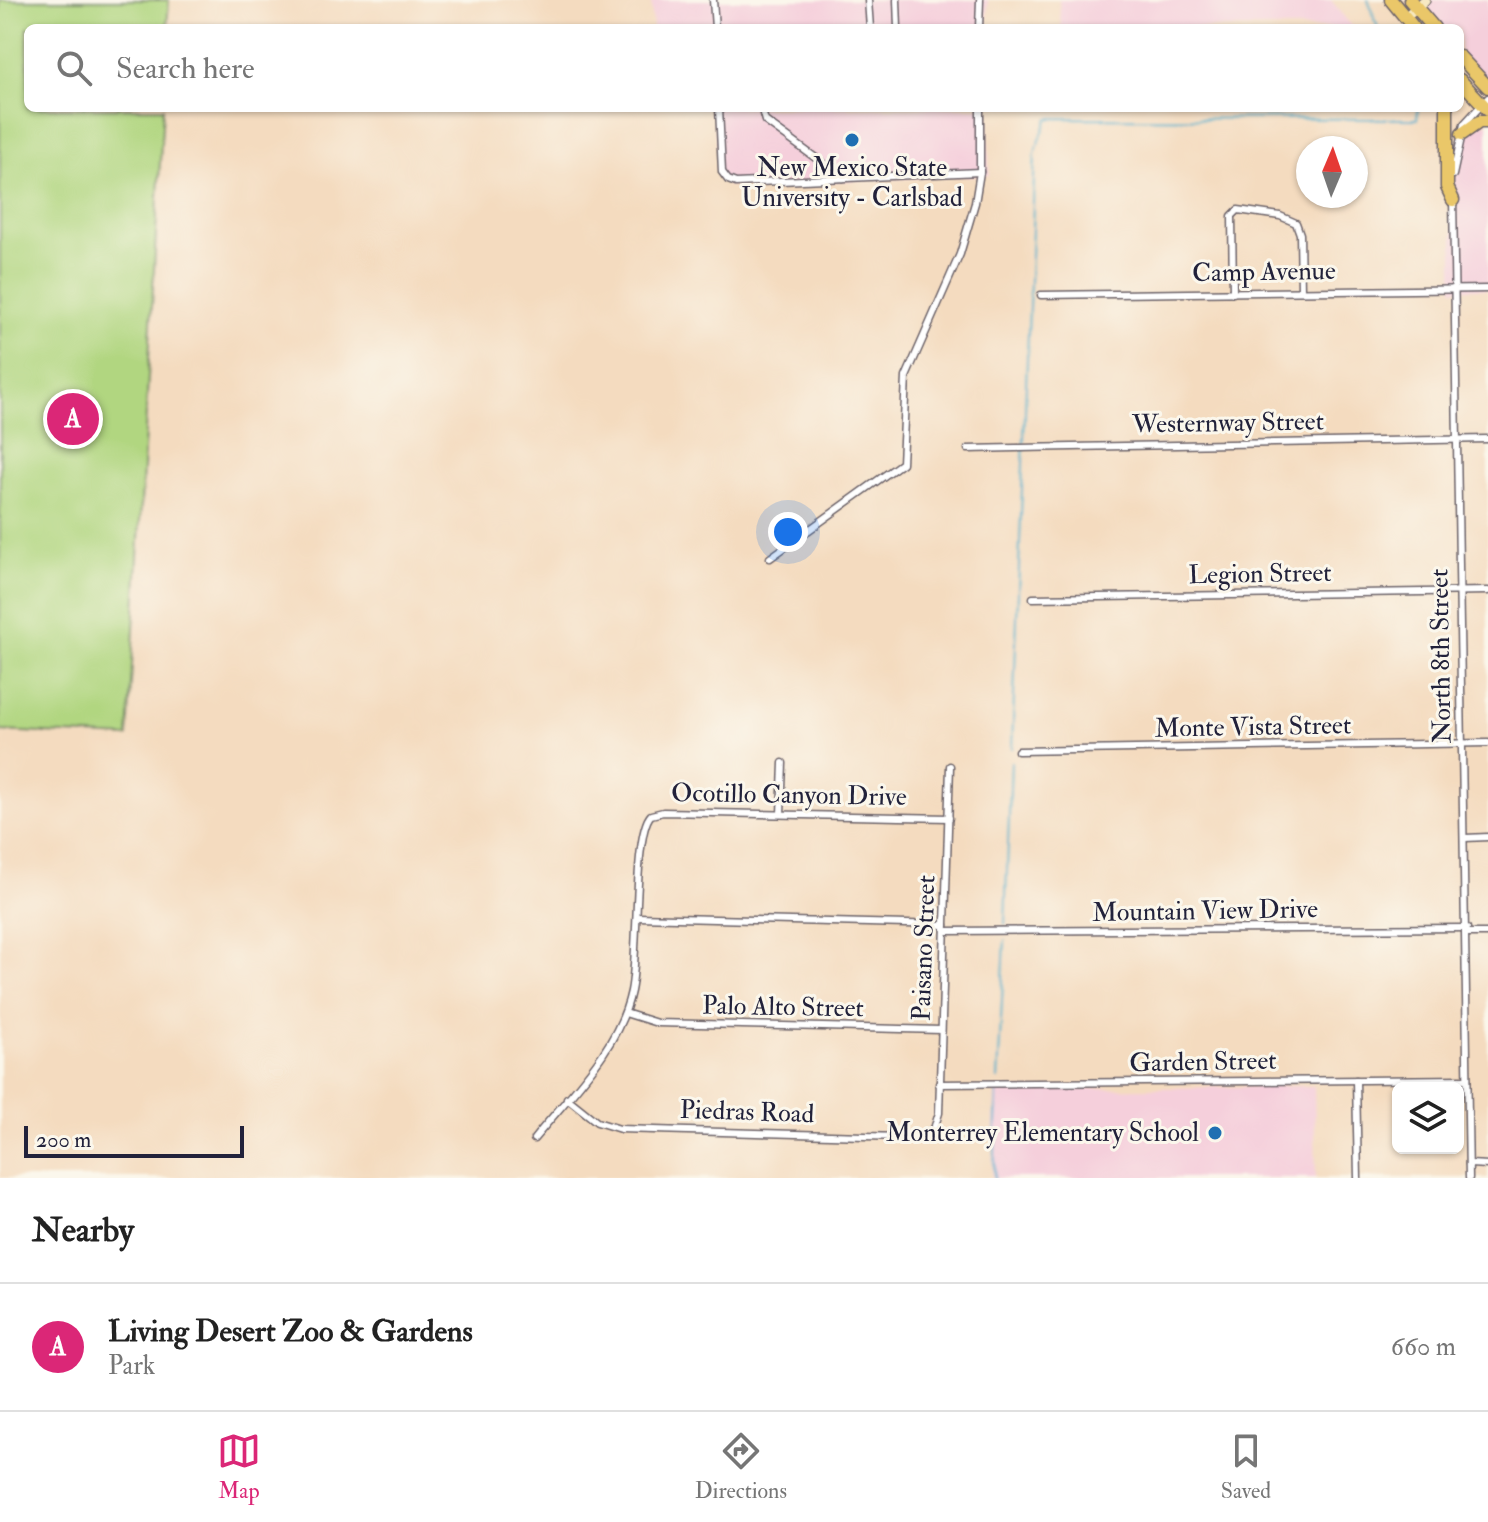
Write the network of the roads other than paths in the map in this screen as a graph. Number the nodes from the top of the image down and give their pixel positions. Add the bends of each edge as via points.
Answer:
1 (713, 0) edge
2 (868, 0) edge
3 (897, 0) edge
4 (980, 0) edge
5 (1391, 0) edge
6 (1417, 3) edge
7 (1405, 17) junction
8 (715, 24) edge
9 (870, 24) edge
10 (898, 24) edge
11 (979, 24) edge
12 (1411, 24) edge
13 (1431, 24) edge
14 (1464, 61) edge
15 (1464, 84) edge
16 (1488, 87) edge
17 (1487, 108) edge
18 (719, 112) edge
19 (980, 112) edge
20 (1447, 112) edge
21 (763, 114) dead end
22 (1462, 134) joint
23 (980, 172) junction
24 (843, 178) junction
25 (1453, 200) junction
26 (1453, 289) junction
27 (1488, 289) edge
28 (1301, 291) junction
29 (1233, 293) junction
30 (1041, 295) dead end
31 (1488, 439) edge
32 (1456, 440) junction
33 (968, 449) dead end
34 (770, 558) dead end
35 (1488, 591) edge
36 (1459, 592) junction
37 (1033, 598) dead end
38 (1463, 743) junction
39 (1488, 743) edge
40 (1018, 751) dead end
41 (783, 763) dead end
42 (950, 766) dead end
43 (781, 814) junction
44 (949, 818) junction
45 (1488, 837) edge
46 (1465, 838) junction
47 (638, 917) junction
48 (945, 928) junction
49 (1467, 930) junction
50 (1488, 933) edge
51 (625, 1013) junction
52 (941, 1030) junction
53 (1467, 1079) junction
54 (1356, 1080) junction
55 (939, 1084) junction
56 (567, 1098) junction
57 (934, 1129) joint
58 (534, 1139) dead end
59 (1469, 1164) junction
60 (1488, 1165) edge
61 (1358, 1178) edge
62 (1469, 1178) edge

1 - 8 street
2 - 9 street
3 - 10 street
4 - 11 street
5 - 7 highway
6 - 7 street
6 - 13 highway
7 - 12 highway
14 - 16 highway
15 - 17 highway
17 - 22 highway
18 - 24 street via 722,172 728,180
19 - 23 street
20 - 25 highway via 1447,187
21 - 24 street via 765,121
22 - 25 street, North 8th Street via 1453,166
23 - 24 street
23 - 34 street via 960,254 906,377 902,463
25 - 26 street, North 8th Street
26 - 27 street, Camp Avenue
26 - 28 street, Camp Avenue
26 - 32 street, North 8th Street
28 - 29 street, Camp Avenue
28 - 29 street via 1296,223 1238,210 1232,216
29 - 30 street, Camp Avenue
31 - 32 street, Westernway Street
32 - 33 street, Westernway Street
32 - 36 street, North 8th Street
35 - 36 street, Legion Street
36 - 37 street, Legion Street
36 - 38 street, North 8th Street
38 - 39 street, Monte Vista Street
38 - 40 street, Monte Vista Street
38 - 46 street, North 8th Street
41 - 43 street
42 - 44 street, Paisano Street
43 - 44 street, Ocotillo Canyon Drive
43 - 47 street, Ocotillo Canyon Drive via 651,815 642,834
44 - 48 street, Paisano Street
45 - 46 street
46 - 49 street, North 8th Street
47 - 48 street, Mountain View Drive
47 - 51 street, Ocotillo Canyon Drive via 636,965
48 - 49 street, Mountain View Drive via 1129,933
48 - 52 street, Paisano Street
49 - 50 street, Mountain View Drive
49 - 53 street, North 8th Street
51 - 52 street, Palo Alto Street via 657,1023
51 - 56 street, Ocotillo Canyon Drive via 610,1044
52 - 55 street, Paisano Street
53 - 54 street, Garden Street
53 - 59 street, North 8th Street
54 - 55 street, Garden Street
54 - 61 street
55 - 57 street, Paisano Street
56 - 57 street, Piedras Road via 597,1122 620,1129 899,1137
56 - 58 street, Ocotillo Canyon Drive
59 - 60 street
59 - 62 street, North 8th Street

